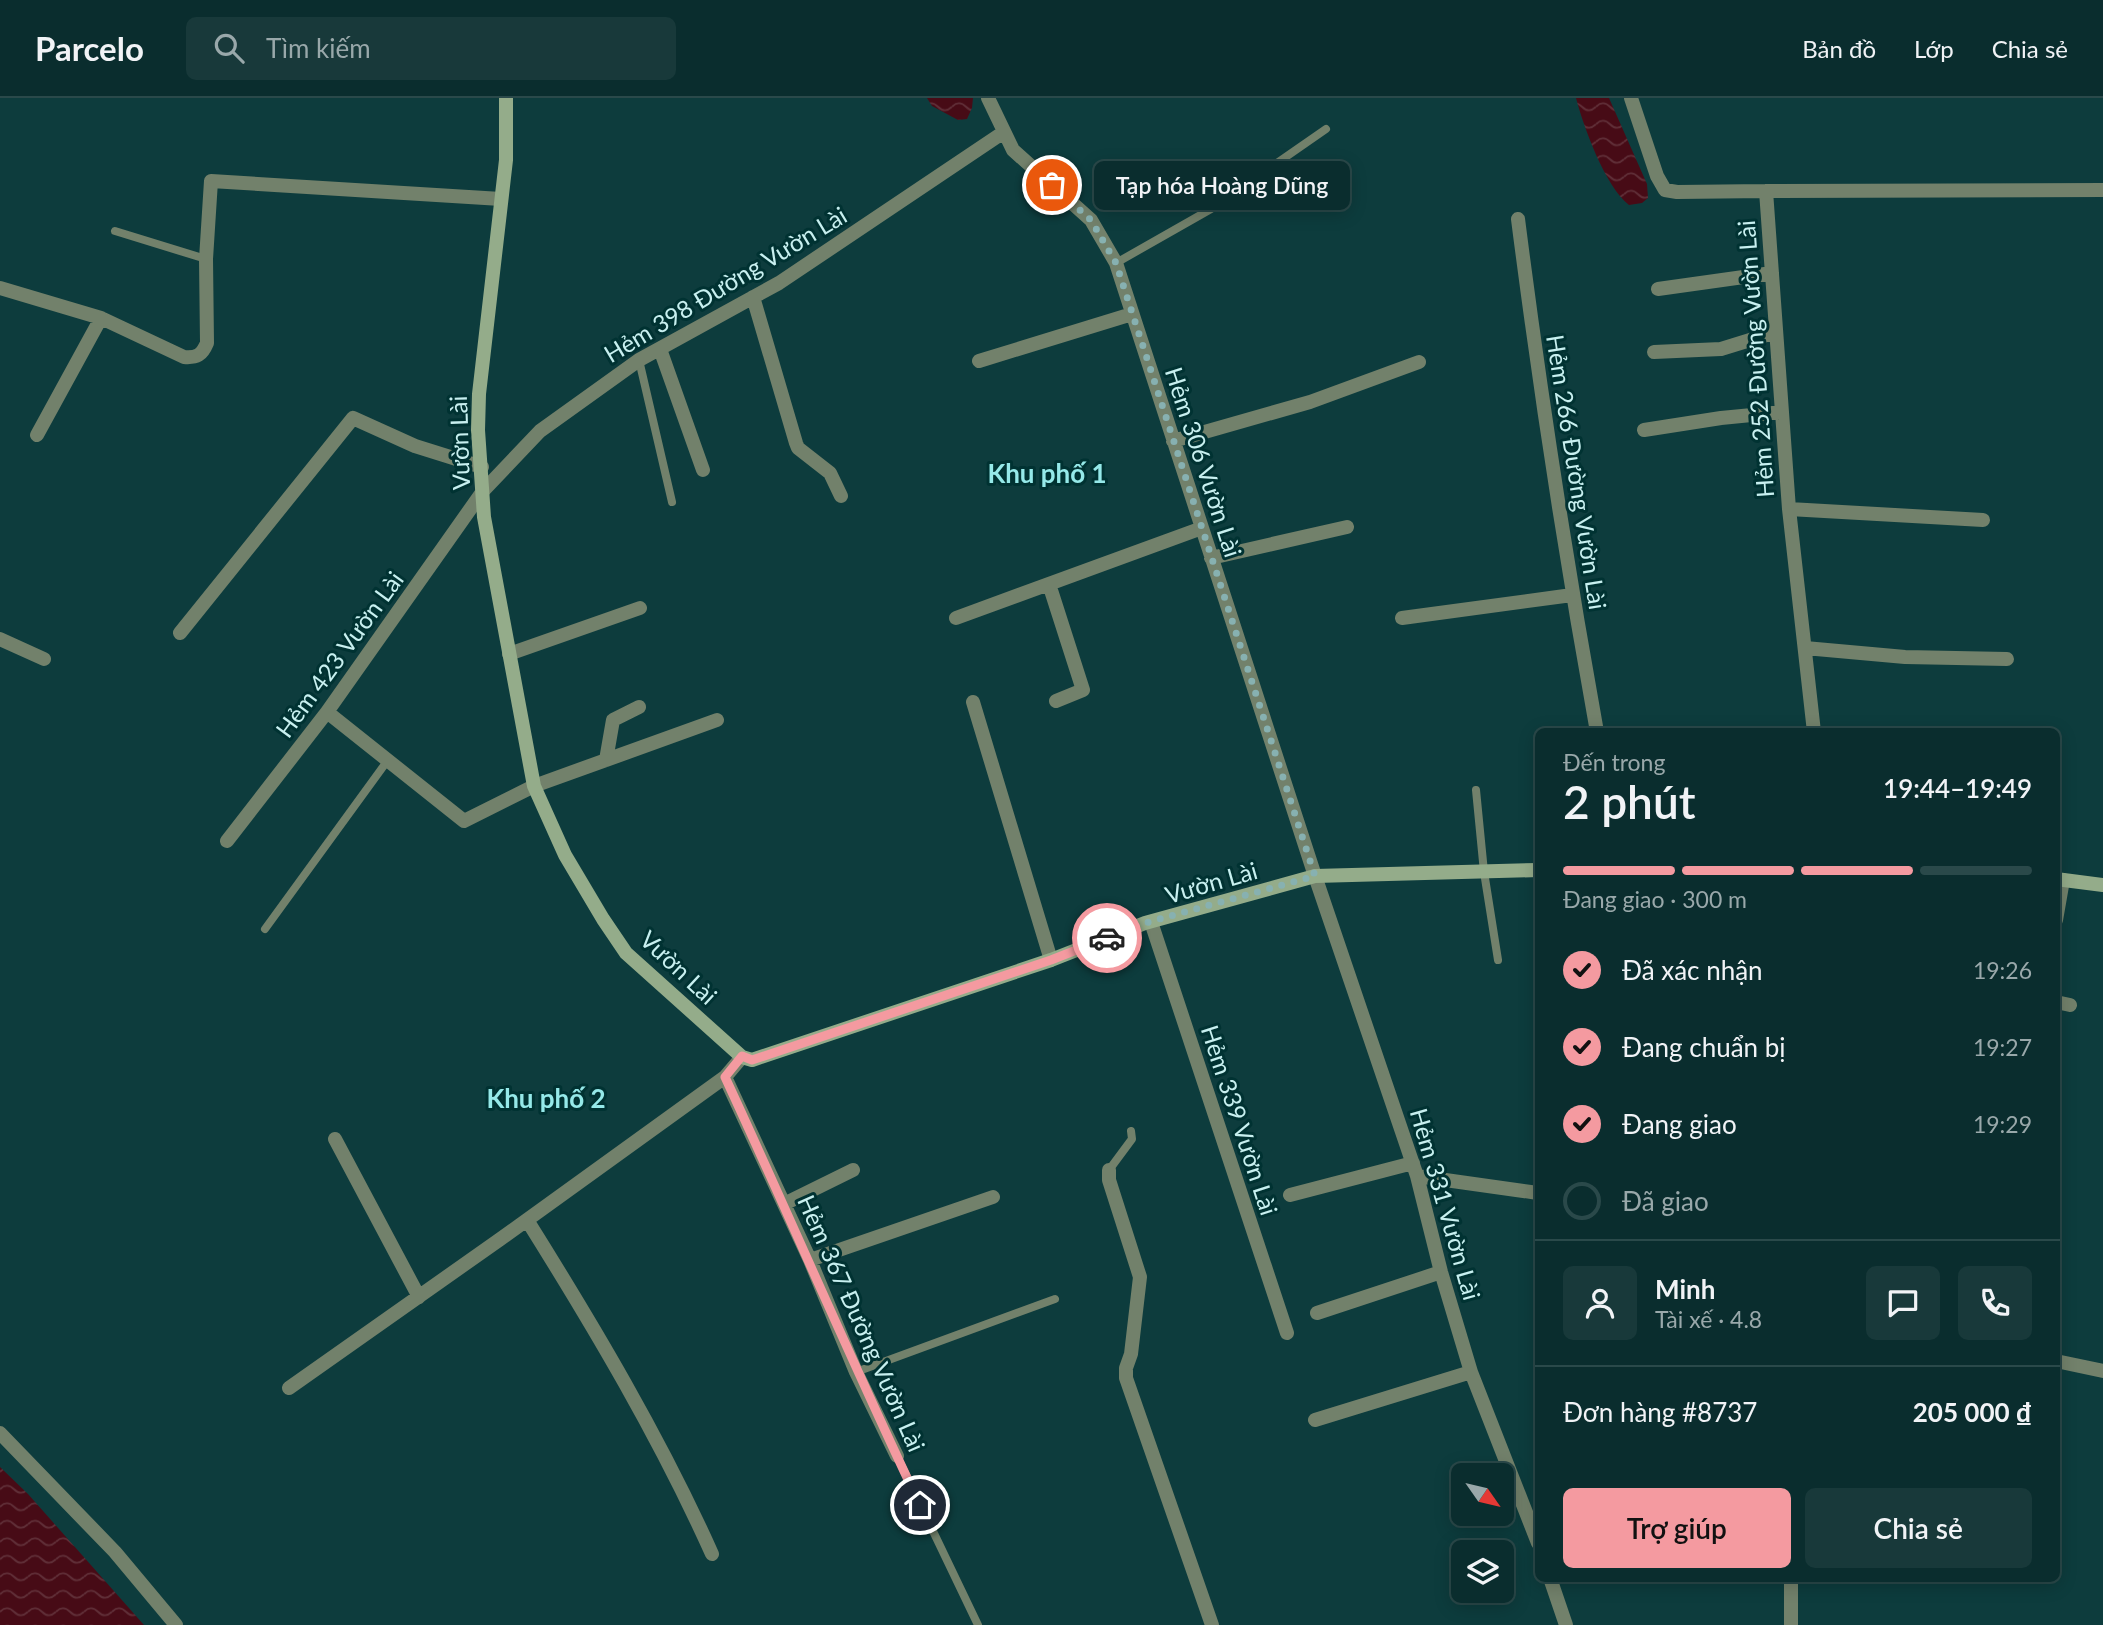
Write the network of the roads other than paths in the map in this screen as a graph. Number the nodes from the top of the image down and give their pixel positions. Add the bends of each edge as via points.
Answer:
1 (506, 98) edge
2 (988, 98) edge
3 (1630, 98) edge
4 (1326, 129) dead end
5 (1004, 132) junction
6 (2103, 190) edge
7 (1766, 191) junction
8 (501, 199) junction
9 (1518, 219) dead end
10 (116, 231) dead end
11 (206, 259) junction
12 (1116, 263) junction
13 (1772, 272) junction
14 (0, 288) edge
15 (1658, 289) dead end
16 (753, 297) junction
17 (1132, 314) junction
18 (101, 317) junction
19 (1776, 332) junction
20 (660, 349) junction
21 (1654, 352) dead end
22 (639, 360) junction
23 (979, 361) dead end
24 (1419, 362) dead end
25 (1782, 412) junction
26 (1644, 430) dead end
27 (37, 436) dead end
28 (1173, 441) junction
29 (482, 467) junction
30 (703, 470) dead end
31 (483, 491) junction
32 (841, 496) dead end
33 (673, 502) dead end
34 (1789, 509) junction
35 (1983, 520) dead end
36 (1347, 527) dead end
37 (1202, 528) junction
38 (1212, 558) junction
39 (1049, 584) junction
40 (1572, 595) junction
41 (640, 608) dead end
42 (956, 618) dead end
43 (1402, 618) dead end
44 (180, 633) dead end
45 (0, 639) edge
46 (1805, 648) junction
47 (509, 654) junction
48 (44, 659) dead end
49 (2007, 659) dead end
50 (1056, 701) dead end
51 (973, 702) dead end
52 (639, 707) dead end
53 (327, 712) junction
54 (717, 720) dead end
55 (1596, 728) edge
56 (1814, 728) edge
57 (388, 760) junction
58 (606, 760) junction
59 (534, 786) junction
60 (1476, 790) dead end
61 (227, 841) dead end
62 (1535, 870) edge
63 (1484, 872) junction
64 (1315, 876) junction
65 (2060, 880) edge
66 (2103, 885) edge
67 (1151, 922) junction
68 (265, 929) dead end
69 (1051, 960) junction
70 (1498, 960) dead end
71 (742, 1056) junction
72 (725, 1077) junction
73 (1131, 1131) dead end
74 (335, 1139) dead end
75 (853, 1170) dead end
76 (1109, 1170) joint
77 (1415, 1170) junction
78 (1535, 1192) edge
79 (1290, 1195) dead end
80 (993, 1197) dead end
81 (784, 1204) junction
82 (527, 1220) junction
83 (810, 1260) junction
84 (1441, 1272) junction
85 (416, 1291) junction
86 (1055, 1299) dead end
87 (1317, 1313) dead end
88 (1286, 1333) dead end
89 (2060, 1362) edge
90 (2103, 1371) edge
91 (856, 1372) junction
92 (1471, 1372) junction
93 (289, 1388) dead end
94 (1315, 1420) dead end
95 (0, 1433) edge
96 (897, 1457) joint
97 (1535, 1528) edge
98 (712, 1554) dead end
99 (1551, 1582) edge
100 (1791, 1582) edge
101 (176, 1625) edge
102 (978, 1625) edge
103 (1212, 1625) edge
104 (1566, 1625) edge
105 (1791, 1625) edge

1 - 8 main road, Vườn Lài
2 - 5 street, Hẻm 306 Vườn Lài
3 - 7 street via 1665,190
4 - 12 lane via 1211,209
5 - 12 street, Hẻm 306 Vườn Lài via 1013,150 1091,220
5 - 16 street, Hẻm 398 Đường Vườn Lài
6 - 7 street, Hẻm 252 Đường Vườn Lài
7 - 13 street, Hẻm 252 Đường Vườn Lài
8 - 11 street via 211,181
8 - 29 main road, Vườn Lài via 479,394
9 - 40 street, Hẻm 266 Đường Vườn Lài
10 - 11 lane
11 - 18 street via 207,343 199,356 184,357
12 - 17 street, Hẻm 306 Vườn Lài
13 - 15 street
13 - 19 street, Hẻm 252 Đường Vườn Lài
14 - 18 street
16 - 20 street, Hẻm 398 Đường Vườn Lài
16 - 32 street via 798,448 830,473
17 - 23 street
17 - 28 street, Hẻm 306 Vườn Lài
18 - 27 street
19 - 21 street via 1721,349
19 - 25 street, Hẻm 252 Đường Vườn Lài
20 - 22 street, Hẻm 398 Đường Vườn Lài
20 - 30 street
22 - 31 street, Hẻm 398 Đường Vườn Lài via 540,431
22 - 33 lane
24 - 28 street via 1310,402
25 - 26 street
25 - 34 street, Hẻm 252 Đường Vườn Lài
28 - 37 street, Hẻm 306 Vườn Lài
29 - 31 main road, Vườn Lài
29 - 44 street via 415,446 354,418
31 - 47 main road, Vườn Lài
31 - 53 street, Hẻm 423 Vườn Lài
34 - 35 street
34 - 46 street, Hẻm 252 Đường Vườn Lài
36 - 38 street
37 - 38 street, Hẻm 306 Vườn Lài
37 - 39 street
38 - 64 street, Hẻm 306 Vườn Lài
39 - 42 street
39 - 50 street via 1083,690
40 - 43 street
40 - 55 street, Hẻm 266 Đường Vườn Lài
41 - 47 street
45 - 48 street
46 - 49 street via 1905,657
46 - 56 street, Hẻm 252 Đường Vườn Lài
47 - 59 main road, Vườn Lài
51 - 69 street
52 - 58 street via 613,720
53 - 57 street
53 - 61 street, Hẻm 423 Vườn Lài
54 - 58 street
57 - 59 street via 464,821
57 - 68 lane
58 - 59 street
59 - 71 main road, Vườn Lài via 565,855 626,953
60 - 63 lane
62 - 63 main road, Vườn Lài
63 - 64 main road, Vườn Lài
63 - 70 lane
64 - 67 main road, Vườn Lài
64 - 77 street, Hẻm 331 Vườn Lài
65 - 66 main road
67 - 69 main road, Vườn Lài
67 - 88 street, Hẻm 339 Vườn Lài
69 - 71 main road, Vườn Lài via 752,1060
71 - 72 street
72 - 81 street, Hẻm 367 Đường Vườn Lài
72 - 82 street
73 - 76 lane via 1132,1139
74 - 85 street
75 - 81 street
76 - 103 street via 1108,1180 1140,1277 1126,1378
77 - 78 street
77 - 79 street
77 - 84 street, Hẻm 331 Vườn Lài
80 - 83 street
81 - 83 street, Hẻm 367 Đường Vườn Lài
82 - 85 street
82 - 98 street via 684,1492
83 - 91 street, Hẻm 367 Đường Vườn Lài
84 - 87 street
84 - 92 street, Hẻm 331 Vườn Lài
85 - 93 street
86 - 91 lane
89 - 90 street
91 - 96 street, Hẻm 367 Đường Vườn Lài
92 - 94 street
92 - 97 street, Hẻm 331 Vườn Lài
95 - 101 street via 115,1552
96 - 102 lane, Hẻm 367 Đường Vườn Lài
99 - 104 street
100 - 105 street

